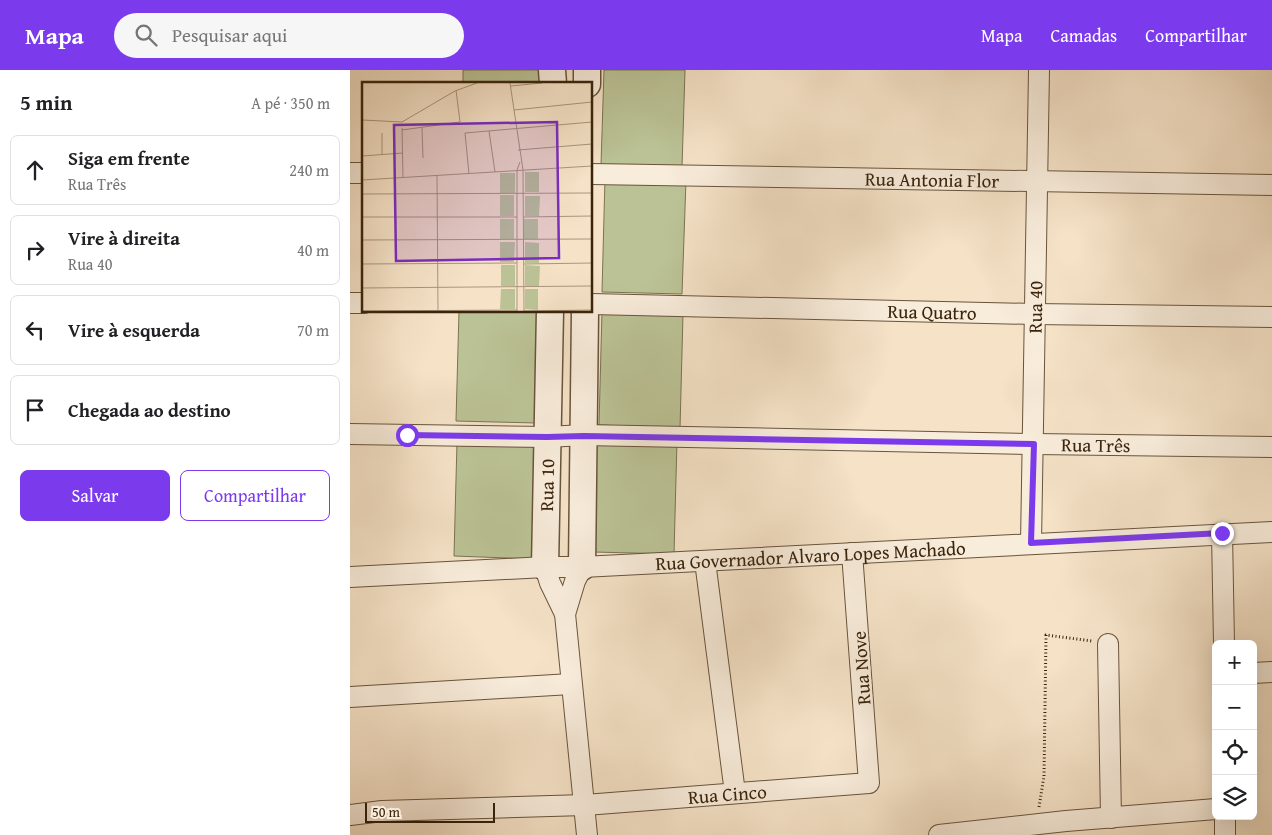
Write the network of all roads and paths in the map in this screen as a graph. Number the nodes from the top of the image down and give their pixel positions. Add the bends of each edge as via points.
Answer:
1 (1040, 70) edge
2 (592, 174) edge
3 (1037, 180) junction
4 (1272, 185) edge
5 (592, 304) edge
6 (550, 312) edge
7 (585, 312) edge
8 (1034, 314) junction
9 (1272, 317) edge
10 (350, 434) edge
11 (584, 436) junction
12 (547, 437) junction
13 (1034, 444) junction
14 (1272, 447) edge
15 (1272, 532) edge
16 (1222, 533) junction
17 (1031, 543) junction
18 (852, 553) junction
19 (705, 560) junction
20 (545, 567) junction
21 (582, 567) junction
22 (350, 577) edge
23 (565, 614) junction
24 (1224, 640) edge
25 (1108, 644) joint
26 (1272, 672) edge
27 (1257, 673) edge
28 (571, 684) junction
29 (350, 697) edge
30 (869, 783) joint
31 (735, 793) junction
32 (585, 805) junction
33 (1212, 809) edge
34 (350, 815) edge
35 (1111, 818) junction
36 (1225, 820) edge
37 (1036, 824) junction
38 (587, 835) edge
39 (939, 835) edge
40 (1225, 835) edge

1 - 3 street, Rua 40
2 - 3 street, Rua Antonia Flor
3 - 4 street, Rua Antonia Flor
3 - 8 street, Rua 40
5 - 8 street, Rua Quatro
6 - 12 street, Rua 10
7 - 11 street, Rua 10
8 - 9 street, Rua Quatro
8 - 13 street, Rua 40
10 - 12 street, Rua Três
11 - 12 street, Rua Três
11 - 13 street, Rua Três
11 - 21 street, Rua 10
12 - 20 street, Rua 10
13 - 14 street, Rua Três
13 - 17 street, Rua 40
15 - 16 street, Rua Governador Alvaro Lopes Machado
16 - 17 street, Rua Governador Alvaro Lopes Machado
16 - 24 street
17 - 18 street, Rua Governador Alvaro Lopes Machado
18 - 19 street, Rua Governador Alvaro Lopes Machado
18 - 30 street, Rua Nove
19 - 21 street, Rua Governador Alvaro Lopes Machado
19 - 31 street
20 - 21 street, Rua Governador Alvaro Lopes Machado
20 - 22 street, Rua Governador Alvaro Lopes Machado
20 - 23 street
21 - 23 street
23 - 28 street
25 - 35 street
25 - 37 path via 1046,635 1044,776
26 - 27 street
28 - 29 street
28 - 32 street
30 - 31 street, Rua Cinco
31 - 32 street, Rua Cinco
32 - 34 street, Rua Cinco via 382,811
32 - 38 street
33 - 35 street
35 - 37 street
36 - 40 street
37 - 39 street

